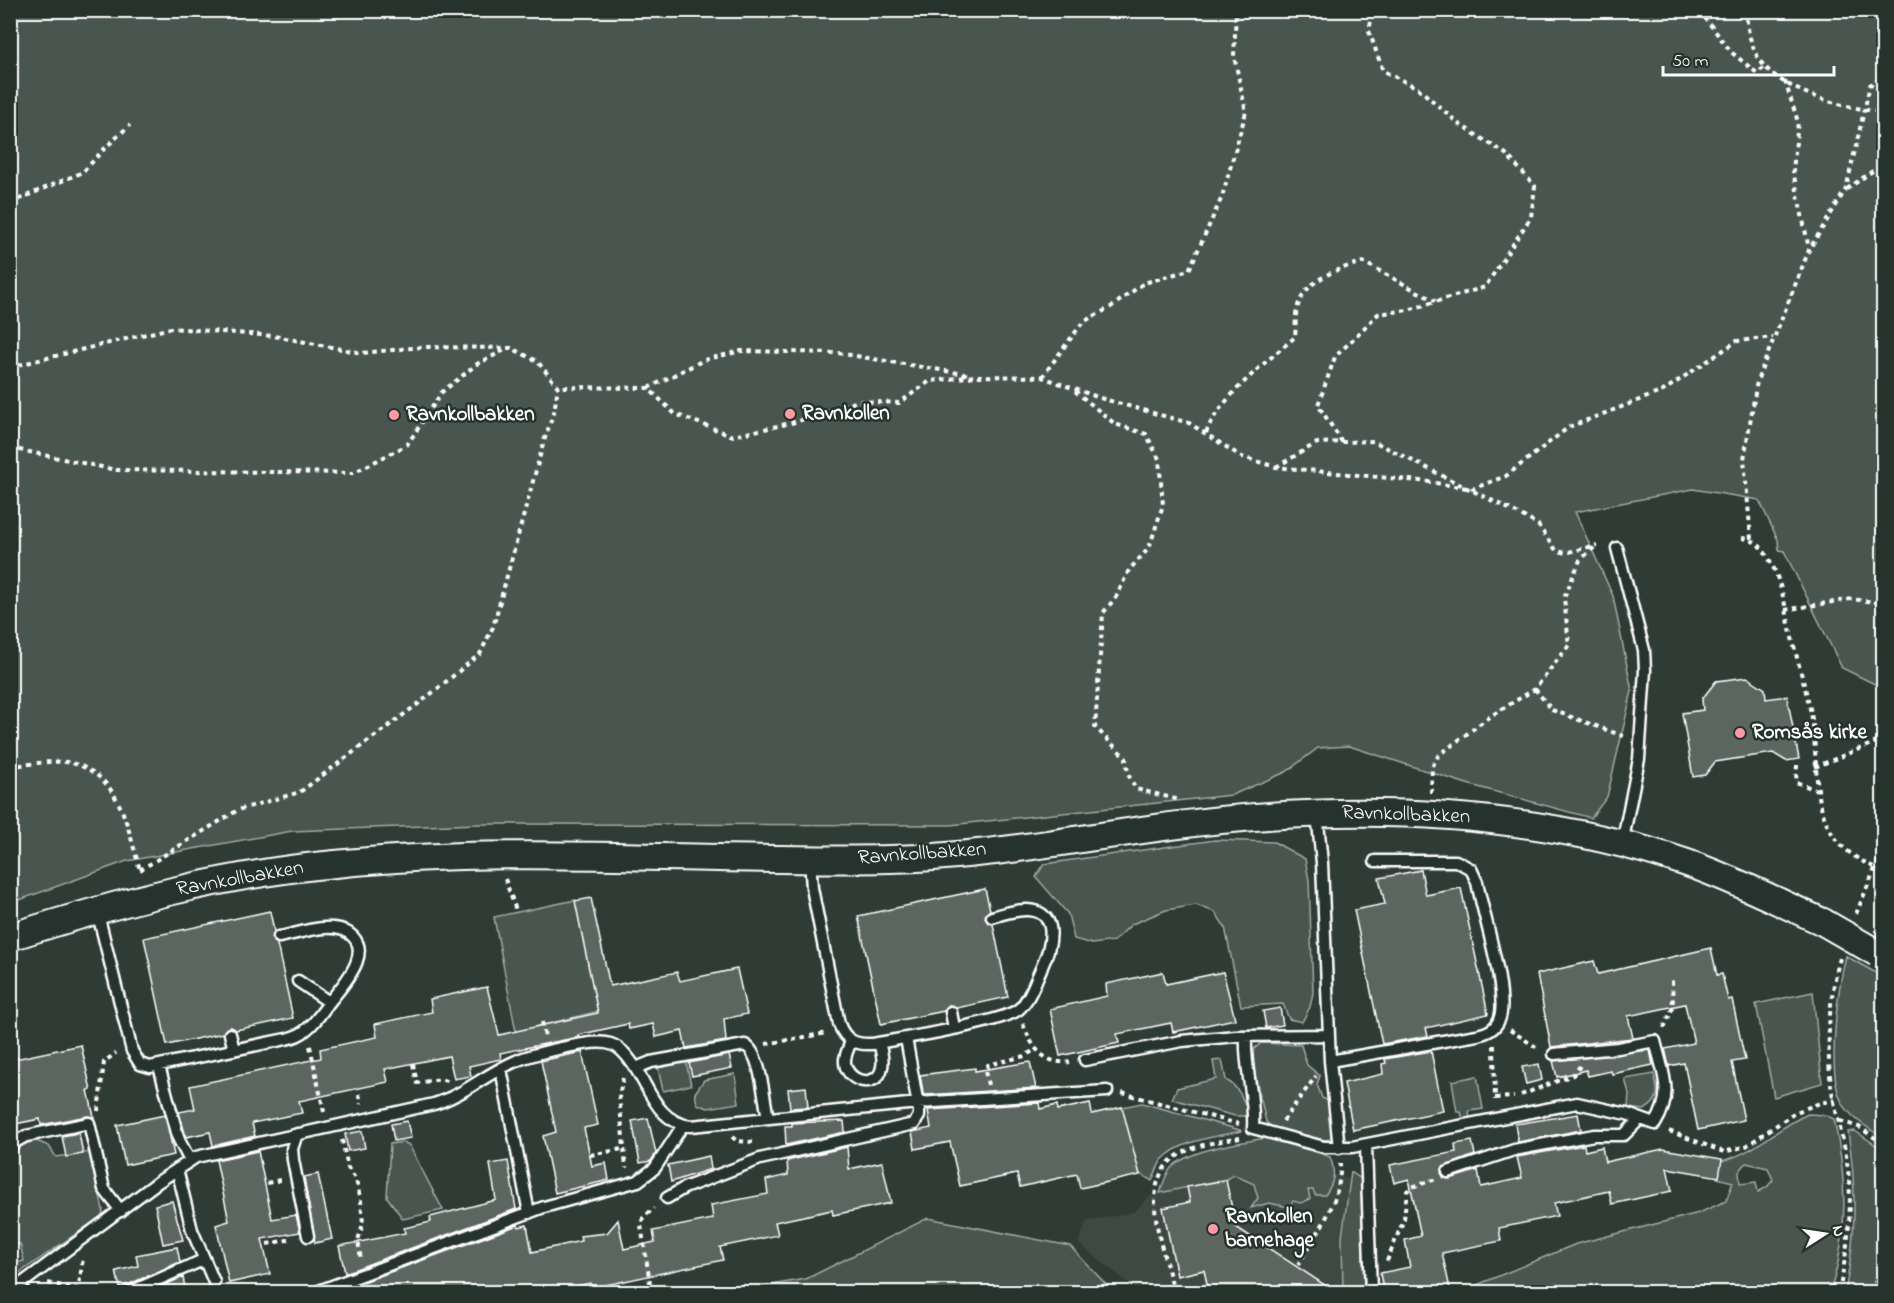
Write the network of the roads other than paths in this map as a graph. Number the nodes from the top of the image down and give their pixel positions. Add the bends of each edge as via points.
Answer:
1 (1617, 548) dead end
2 (1317, 813) junction
3 (1622, 844) junction
4 (810, 858) junction
5 (1375, 861) dead end
6 (96, 910) junction
7 (992, 917) dead end
8 (10, 937) edge
9 (279, 937) dead end
10 (1880, 955) edge
11 (298, 981) dead end
12 (329, 1002) junction
13 (951, 1012) dead end
14 (954, 1028) junction
15 (230, 1034) dead end
16 (1328, 1035) junction
17 (1246, 1036) junction
18 (906, 1038) junction
19 (851, 1041) junction
20 (879, 1043) junction
21 (234, 1050) junction
22 (1554, 1054) dead end
23 (1085, 1060) road end
24 (1330, 1061) junction
25 (159, 1066) junction
26 (636, 1068) junction
27 (501, 1070) junction
28 (1107, 1091) road end
29 (918, 1103) junction
30 (768, 1118) junction
31 (1640, 1119) junction
32 (683, 1125) junction
33 (297, 1134) junction
34 (10, 1145) edge
35 (1366, 1146) junction
36 (1339, 1148) junction
37 (190, 1161) junction
38 (177, 1169) junction
39 (1448, 1172) road end
40 (667, 1198) road end
41 (121, 1211) junction
42 (529, 1213) junction
43 (308, 1236) road end
44 (203, 1260) junction
45 (214, 1282) dead end
46 (10, 1285) edge
47 (130, 1293) edge
48 (316, 1293) edge
49 (1371, 1293) edge

1 - 3 lane via 1644,650 1641,742
2 - 3 street, Ravnkollbakken via 1430,813 1524,823
2 - 4 street, Ravnkollbakken via 1208,821 928,857
2 - 16 lane
3 - 10 street, Ravnkollbakken, bridge via 1718,874 1823,922
4 - 6 street, Ravnkollbakken via 497,855 392,859 285,869
4 - 19 lane via 812,888 839,1024
5 - 24 lane via 1456,861 1471,869 1477,882 1502,1014 1492,1030 1477,1035
6 - 8 street, Ravnkollbakken
6 - 25 lane via 129,1045 140,1064
7 - 14 lane via 1030,910 1042,916 1050,926 1050,948 1020,1008 1002,1018
9 - 12 lane via 331,928 345,931 353,939 358,951 357,965
11 - 12 lane
12 - 21 lane via 305,1031
13 - 14 lane
14 - 18 lane
15 - 21 lane
16 - 17 lane
16 - 24 lane
17 - 23 lane via 1182,1041
17 - 36 lane via 1253,1128
18 - 20 lane
18 - 29 lane
19 - 20 lane
19 - 20 lane via 845,1065 851,1076 861,1081 873,1080 881,1071
21 - 25 lane
22 - 31 lane via 1655,1041 1666,1097 1655,1124
24 - 36 lane
25 - 37 lane via 179,1140
26 - 27 lane via 618,1048 598,1042 523,1058
26 - 30 lane via 745,1045 756,1060
26 - 32 lane via 659,1109
27 - 33 lane via 457,1095 424,1107
27 - 42 lane
28 - 29 lane
29 - 30 lane
29 - 40 lane via 919,1116 911,1125 760,1159
30 - 32 lane
31 - 35 lane via 1577,1103
31 - 39 lane via 1624,1134 1594,1135 1514,1150
32 - 42 lane via 644,1178
33 - 37 lane via 213,1151
33 - 43 lane via 293,1160
34 - 41 lane via 26,1136 89,1123 104,1189
35 - 36 lane
35 - 49 lane
37 - 38 lane
38 - 41 lane
38 - 44 lane via 186,1212
41 - 46 lane via 14,1290
42 - 48 lane
44 - 45 lane
44 - 47 lane

